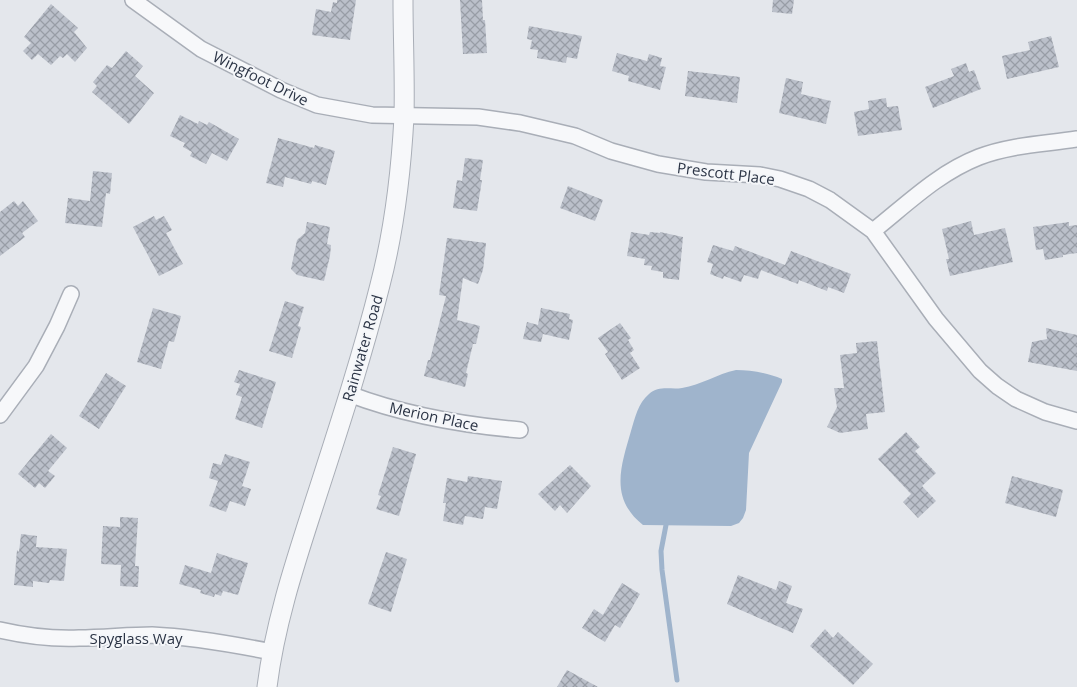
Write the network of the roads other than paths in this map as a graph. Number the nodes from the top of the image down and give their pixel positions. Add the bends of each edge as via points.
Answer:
1 (133, 0) edge
2 (403, 0) edge
3 (404, 116) junction
4 (1077, 139) edge
5 (873, 231) junction
6 (71, 294) dead end
7 (349, 394) junction
8 (0, 415) edge
9 (1077, 421) edge
10 (520, 430) dead end
11 (0, 630) edge
12 (272, 652) junction
13 (267, 687) edge

1 - 3 street, Wingfoot Drive via 201,49 317,105 372,115
2 - 3 street, Rainwater Road
3 - 5 street, Prescott Place via 478,117 520,123 575,136 611,151 658,164 780,179 830,200
3 - 7 street, Rainwater Road via 388,244 371,321
4 - 5 street via 1005,149 979,157 940,178
5 - 9 street, Prescott Place via 936,319 980,371 1016,399
6 - 8 street via 36,366
7 - 10 street, Merion Place via 441,420
7 - 12 street, Rainwater Road via 282,608
11 - 12 street, Spyglass Way via 46,638 151,635 214,641
12 - 13 street, Rainwater Road

